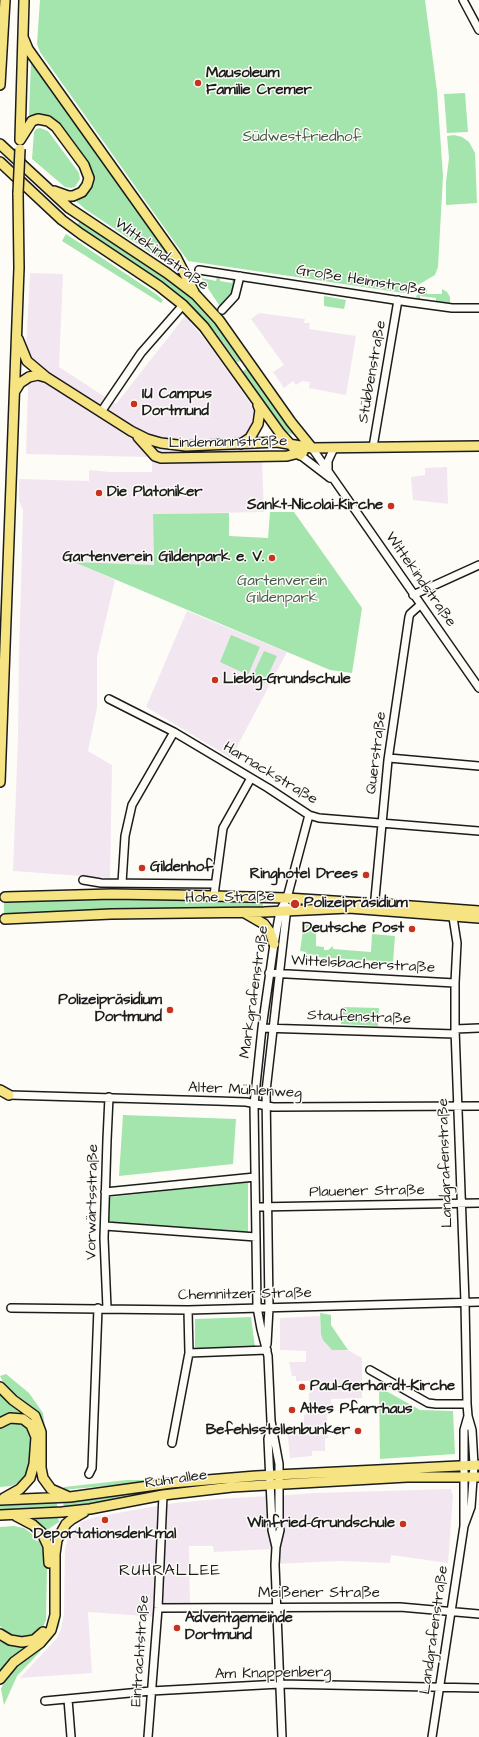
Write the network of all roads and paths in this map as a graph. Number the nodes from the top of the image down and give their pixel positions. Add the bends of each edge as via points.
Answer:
1 (5, 0) edge
2 (24, 0) edge
3 (463, 0) edge
4 (479, 30) edge
5 (1, 36) edge
6 (23, 37) junction
7 (0, 85) edge
8 (0, 144) edge
9 (20, 144) junction
10 (0, 162) edge
11 (48, 188) junction
12 (69, 208) junction
13 (62, 220) junction
14 (199, 270) dead end
15 (240, 276) junction
16 (196, 295) junction
17 (398, 300) junction
18 (183, 305) junction
19 (479, 308) edge
20 (222, 310) dead end
21 (16, 337) junction
22 (248, 361) junction
23 (233, 368) junction
24 (46, 377) junction
25 (14, 394) junction
26 (258, 404) junction
27 (101, 412) junction
28 (131, 431) junction
29 (161, 443) junction
30 (289, 443) junction
31 (241, 444) junction
32 (479, 446) edge
33 (373, 447) junction
34 (312, 448) junction
35 (334, 448) junction
36 (300, 454) junction
37 (155, 456) junction
38 (328, 471) junction
39 (339, 488) junction
40 (479, 565) edge
41 (413, 595) junction
42 (420, 605) junction
43 (479, 688) edge
44 (109, 699) dead end
45 (174, 732) junction
46 (389, 758) junction
47 (479, 766) edge
48 (251, 778) junction
49 (0, 782) edge
50 (309, 815) junction
51 (382, 823) junction
52 (479, 831) edge
53 (83, 880) dead end
54 (122, 883) junction
55 (215, 884) junction
56 (214, 895) junction
57 (5, 897) dead end
58 (286, 898) junction
59 (374, 906) junction
60 (284, 910) junction
61 (479, 911) edge
62 (242, 912) junction
63 (452, 913) junction
64 (479, 918) edge
65 (5, 919) dead end
66 (274, 944) junction
67 (269, 973) junction
68 (281, 974) junction
69 (455, 983) junction
70 (262, 1028) junction
71 (273, 1028) junction
72 (479, 1028) edge
73 (455, 1031) junction
74 (0, 1090) edge
75 (4, 1096) edge
76 (110, 1097) junction
77 (254, 1104) junction
78 (265, 1106) junction
79 (457, 1106) junction
80 (479, 1106) edge
81 (255, 1177) junction
82 (105, 1192) junction
83 (460, 1203) junction
84 (479, 1203) edge
85 (256, 1207) junction
86 (267, 1207) junction
87 (104, 1226) junction
88 (256, 1237) junction
89 (465, 1302) junction
90 (479, 1302) edge
91 (258, 1307) junction
92 (11, 1308) dead end
93 (98, 1308) junction
94 (107, 1308) junction
95 (269, 1308) junction
96 (188, 1310) junction
97 (267, 1350) junction
98 (189, 1353) junction
99 (370, 1370) dead end
100 (0, 1387) edge
101 (467, 1404) junction
102 (468, 1416) junction
103 (271, 1421) junction
104 (0, 1423) edge
105 (172, 1443) dead end
106 (464, 1465) junction
107 (477, 1465) edge
108 (356, 1470) junction
109 (89, 1474) dead end
110 (270, 1475) junction
111 (279, 1475) junction
112 (464, 1477) junction
113 (477, 1477) edge
114 (357, 1480) junction
115 (171, 1483) junction
116 (275, 1485) junction
117 (163, 1495) junction
118 (70, 1497) junction
119 (3, 1499) edge
120 (90, 1509) junction
121 (7, 1515) edge
122 (464, 1526) junction
123 (158, 1608) junction
124 (276, 1608) junction
125 (451, 1612) junction
126 (479, 1614) edge
127 (0, 1634) edge
128 (0, 1679) edge
129 (280, 1684) junction
130 (440, 1686) junction
131 (479, 1688) edge
132 (151, 1691) junction
133 (68, 1699) junction
134 (45, 1701) dead end
135 (71, 1737) edge
136 (148, 1737) edge
137 (282, 1737) edge
138 (432, 1737) edge

1 - 5 main road
2 - 6 main road
3 - 4 street
5 - 7 main road
6 - 9 main road
6 - 16 main road via 28,49 176,258
8 - 11 main road, Wittekindstraße
9 - 11 main road via 32,122 38,119 48,121 56,127 84,165 89,178 82,192 68,196
9 - 21 main road, bridge
10 - 13 main road, Wittekindstraße
11 - 12 main road, Wittekindstraße
12 - 13 main road via 74,212 76,221 71,223
12 - 16 main road, Wittekindstraße
13 - 18 main road, Wittekindstraße
14 - 15 street, Große Heimstraße
15 - 17 street, Große Heimstraße
15 - 20 street via 235,296
16 - 22 main road, Wittekindstraße via 219,320
17 - 19 street, Große Heimstraße via 452,308
17 - 33 street, Stübbenstraße
18 - 23 main road, Wittekindstraße via 204,327
18 - 27 street via 141,352
21 - 24 main road, Lindemannstraße via 27,361
21 - 25 main road
22 - 23 main road via 240,367
22 - 34 main road, Wittekindstraße
23 - 26 main road, Wittekindstraße
24 - 25 main road via 29,377 20,383
24 - 27 main road, Lindemannstraße
25 - 49 main road
26 - 30 main road, Wittekindstraße
26 - 31 main road via 258,424 250,438
27 - 28 main road, Lindemannstraße
28 - 29 main road, Lindemannstraße
28 - 37 main road, Lindemannstraße
29 - 31 main road, Lindemannstraße via 186,446
29 - 37 main road via 153,447
30 - 31 main road, Lindemannstraße
30 - 34 main road, Lindemannstraße
30 - 36 main road, Wittekindstraße
32 - 33 main road, Lindemannstraße
33 - 35 main road, Lindemannstraße
34 - 35 main road, Lindemannstraße
34 - 36 main road, Lindemannstraße
34 - 38 street, Wittekindstraße
35 - 38 street via 329,459
36 - 37 main road, Lindemannstraße via 161,458
36 - 39 street, Wittekindstraße
38 - 39 street, Wittekindstraße
39 - 41 street, Wittekindstraße
40 - 41 street
41 - 42 street, Wittekindstraße
42 - 43 street, Wittekindstraße
42 - 46 street, Querstraße via 409,617
44 - 45 street, Harnackstraße
45 - 48 street, Harnackstraße
45 - 54 street via 132,805 125,836
46 - 47 street
46 - 51 street, Querstraße
48 - 50 street, Harnackstraße
48 - 55 street via 224,828
50 - 51 street, Harnackstraße
50 - 58 street, Markgrafenstraße
51 - 52 street, Harnackstraße
51 - 59 street, Querstraße
53 - 54 street, Hohe Straße
54 - 55 street, Hohe Straße
55 - 56 street
56 - 57 main road, Hohe Straße
56 - 58 main road, Hohe Straße
58 - 59 main road, Hohe Straße
58 - 60 street, Markgrafenstraße
59 - 60 main road, Hohe Straße
59 - 63 main road, Hohe Straße
60 - 62 main road, Hohe Straße
60 - 66 street, Markgrafenstraße
60 - 68 street, Markgrafenstraße
61 - 63 main road, Hohe Straße
62 - 65 main road, Hohe Straße
62 - 66 main road via 260,920 270,932
63 - 64 main road, Hohe Straße
63 - 69 street, Landgrafenstraße via 457,943
66 - 67 street, Markgrafenstraße
67 - 68 street, Wittelsbacherstraße
67 - 70 street, Markgrafenstraße
68 - 69 street, Wittelsbacherstraße
68 - 71 street, Markgrafenstraße
69 - 73 street, Landgrafenstraße
70 - 71 street, Staufenstraße
70 - 77 street, Markgrafenstraße
71 - 73 street, Staufenstraße
71 - 78 street, Markgrafenstraße
72 - 73 street, Staufenstraße
73 - 79 street, Landgrafenstraße
74 - 75 main road
75 - 76 street, Alter Mühlenweg
76 - 77 street, Alter Mühlenweg
76 - 82 street, Vorwärtsstraße
77 - 78 street, Alter Mühlenweg
77 - 81 street, Markgrafenstraße
78 - 79 street, Alter Mühlenweg
78 - 86 street, Markgrafenstraße
79 - 80 street, Alter Mühlenweg
79 - 83 street, Landgrafenstraße
81 - 82 street
81 - 85 street, Markgrafenstraße
82 - 87 street, Vorwärtsstraße
83 - 84 street, Plauener Straße
83 - 86 street, Plauener Straße
83 - 89 street, Landgrafenstraße
85 - 86 street, Plauener Straße
85 - 88 street, Markgrafenstraße
86 - 95 street, Markgrafenstraße
87 - 88 street
87 - 94 street, Vorwärtsstraße
88 - 91 street, Markgrafenstraße
89 - 90 street, Chemnitzer Straße
89 - 95 street, Chemnitzer Straße
89 - 101 street, Landgrafenstraße
91 - 95 street, Chemnitzer Straße
91 - 96 street, Chemnitzer Straße
91 - 97 street, Markgrafenstraße via 260,1329
92 - 93 street, Chemnitzer Straße
93 - 94 street, Chemnitzer Straße
93 - 109 street via 92,1468
94 - 96 street, Chemnitzer Straße
95 - 97 street, Markgrafenstraße
96 - 98 street
97 - 98 street
97 - 103 street, Markgrafenstraße
98 - 105 street
99 - 101 street via 428,1403
100 - 118 main road via 35,1416 41,1432 41,1468 44,1481 51,1489
101 - 102 street, Landgrafenstraße
102 - 106 street, Landgrafenstraße via 464,1430
102 - 107 street, Landgrafenstraße
103 - 110 street, Markgrafenstraße via 268,1439
103 - 111 street, Markgrafenstraße via 276,1439
104 - 119 main road via 10,1418 23,1419 31,1426 36,1437 30,1478 20,1489
106 - 107 main road, Ruhrallee
106 - 108 main road, Ruhrallee
106 - 112 street, Landgrafenstraße
107 - 113 street, Landgrafenstraße
108 - 111 main road, Ruhrallee
108 - 114 main road
110 - 111 main road, Ruhrallee
110 - 115 main road, Ruhrallee
110 - 116 street, Markgrafenstraße
111 - 116 street, Markgrafenstraße
112 - 113 main road, Ruhrallee
112 - 114 main road, Ruhrallee
112 - 122 street, Landgrafenstraße
113 - 122 street, Landgrafenstraße
114 - 116 main road, Ruhrallee
115 - 117 main road
115 - 118 main road, Ruhrallee
116 - 117 main road, Ruhrallee
116 - 124 street, Markgrafenstraße
117 - 120 main road, Ruhrallee
117 - 123 street, Eintrachtstraße
118 - 119 main road, Ruhrallee
120 - 121 main road, Ruhrallee
120 - 128 main road via 72,1519 63,1528 58,1540 55,1554 55,1615 51,1630 40,1643 14,1662
121 - 127 main road via 37,1528 47,1542 50,1564 50,1612 44,1631 34,1640 16,1642
122 - 125 street, Landgrafenstraße
123 - 124 street, Meißener Straße
123 - 132 street, Eintrachtstraße
124 - 125 street, Meißener Straße via 400,1607
124 - 129 street, Markgrafenstraße
125 - 126 street, Meißener Straße
125 - 130 street, Landgrafenstraße
129 - 130 street, Am Knappenberg
129 - 132 street, Am Knappenberg
129 - 137 street, Markgrafenstraße
130 - 131 street, Am Knappenberg
130 - 138 street, Landgrafenstraße
132 - 133 street, Am Knappenberg
132 - 136 street, Eintrachtstraße
133 - 134 street, Am Knappenberg
133 - 135 street

